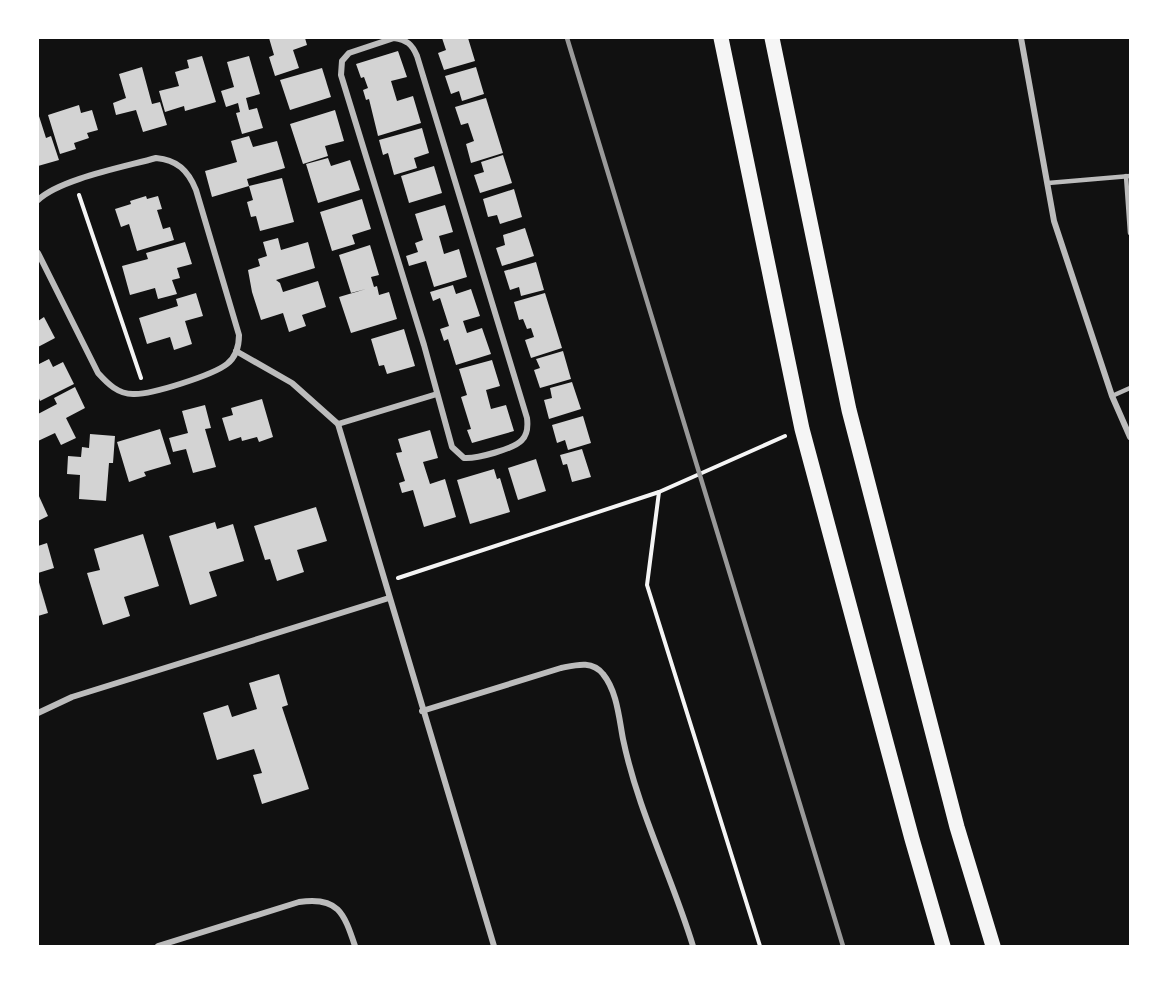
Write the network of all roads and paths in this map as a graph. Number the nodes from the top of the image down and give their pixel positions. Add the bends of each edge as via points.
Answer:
1 (721, 38) edge
2 (772, 38) edge
3 (1021, 38) edge
4 (1128, 176) edge
5 (74, 181) junction
6 (1047, 183) junction
7 (38, 200) edge
8 (1131, 232) edge
9 (38, 253) edge
10 (236, 351) junction
11 (1131, 388) edge
12 (146, 393) junction
13 (437, 394) junction
14 (1112, 396) junction
15 (338, 424) junction
16 (802, 429) junction
17 (1131, 437) edge
18 (659, 492) junction
19 (384, 582) junction
20 (389, 598) junction
21 (422, 711) junction
22 (38, 713) edge
23 (158, 946) edge
24 (355, 946) edge
25 (494, 946) edge
26 (693, 946) edge
27 (760, 946) edge
28 (943, 946) edge
29 (993, 946) edge

1 - 16 main road
2 - 29 main road via 849,410 957,827
3 - 6 street
4 - 6 lane
4 - 8 lane
5 - 7 street via 46,192
5 - 10 street via 156,158 187,171 238,335
5 - 12 path
6 - 14 street via 1054,221
9 - 12 street via 98,373 121,392
10 - 12 street via 228,363 208,375
10 - 15 street via 292,383
11 - 14 lane
13 - 13 street via 341,75 342,61 349,53 394,38 408,41 417,56 527,418 526,435 514,446 464,458 452,447
13 - 15 street
14 - 17 street
15 - 19 street
16 - 18 path
16 - 28 main road
18 - 19 path
18 - 27 path via 647,585
19 - 20 street
20 - 21 street
20 - 22 street via 72,697
21 - 25 street
21 - 26 street via 561,668 580,664 602,671 614,695 632,774
23 - 24 street via 299,902 321,900 344,916

